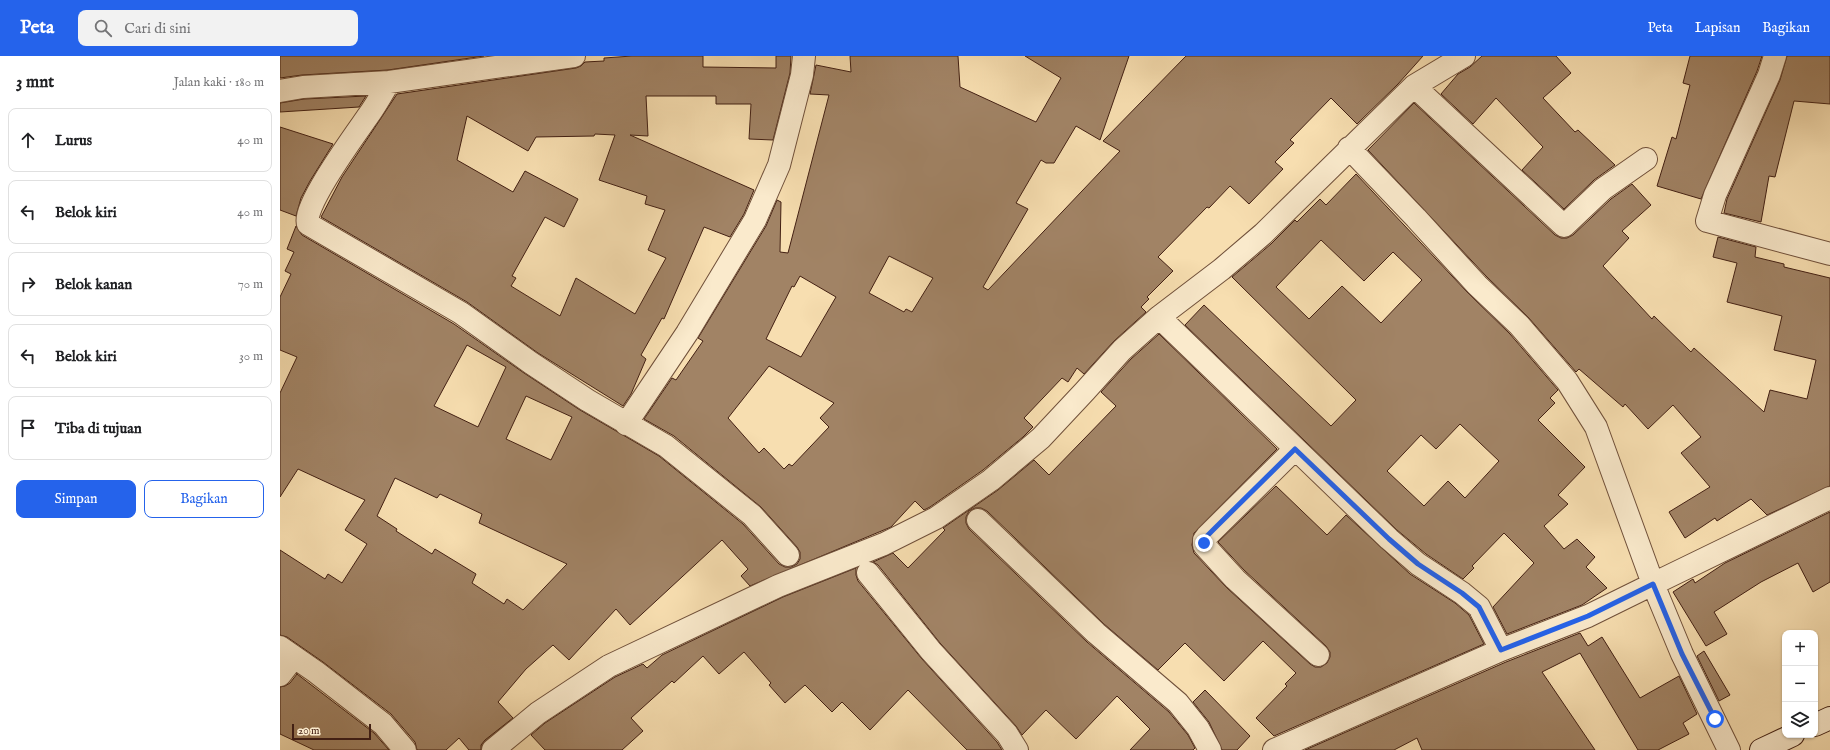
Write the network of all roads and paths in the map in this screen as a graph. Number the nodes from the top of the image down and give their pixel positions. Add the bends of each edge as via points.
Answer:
1 (574, 56) edge
2 (804, 56) edge
3 (1464, 56) edge
4 (1776, 56) edge
5 (389, 82) junction
6 (1414, 86) junction
7 (280, 91) edge
8 (1349, 148) junction
9 (1646, 159) dead end
10 (1830, 254) edge
11 (1159, 317) junction
12 (626, 424) junction
13 (1295, 449) junction
14 (1830, 498) edge
15 (978, 520) dead end
16 (788, 555) dead end
17 (868, 574) dead end
18 (1653, 584) junction
19 (1501, 650) junction
20 (287, 652) edge
21 (1318, 655) dead end
22 (280, 675) edge
23 (1830, 718) edge
24 (1818, 724) edge
25 (1787, 738) edge
26 (406, 750) edge
27 (493, 750) edge
28 (1017, 750) edge
29 (1210, 750) edge
30 (1274, 750) edge
31 (1729, 750) edge
32 (1761, 750) edge

1 - 5 street
2 - 12 street via 802,75 779,165 755,220 687,333
3 - 6 street
4 - 10 street via 1707,221
5 - 7 street via 303,87
5 - 12 street via 337,160 308,214 308,224 461,313 530,363
6 - 8 street
6 - 9 street via 1564,226 1603,189
8 - 11 street via 1262,234 1222,269
8 - 18 street via 1477,285 1519,325 1567,381 1596,427
11 - 13 street
11 - 27 street via 1122,350 1040,438 991,480 936,518 884,544 778,586 608,666 538,713
12 - 16 street via 666,446 711,481 752,516
13 - 19 street via 1418,564 1479,607
13 - 21 street via 1207,536 1204,545 1235,578
14 - 18 street
15 - 29 street via 1096,633 1178,703 1198,728
17 - 28 street via 931,651 1007,734
18 - 19 street via 1588,616
18 - 31 street via 1682,654
19 - 30 street
20 - 22 street
20 - 26 street via 383,724
23 - 24 street
25 - 32 street

